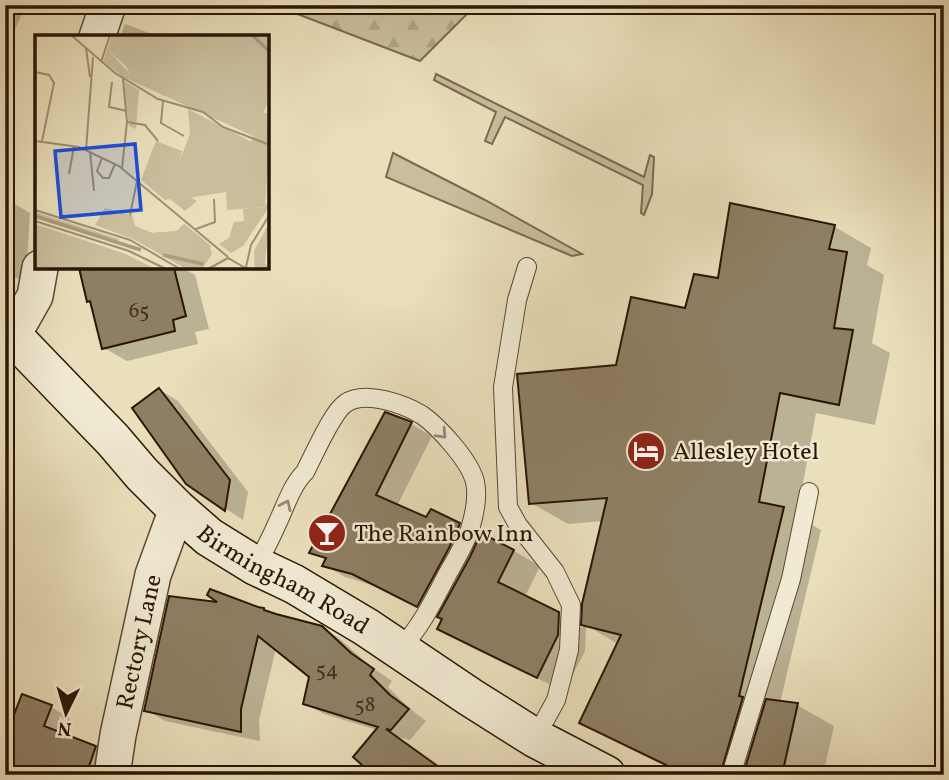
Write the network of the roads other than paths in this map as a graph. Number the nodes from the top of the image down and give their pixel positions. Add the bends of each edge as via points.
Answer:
1 (108, 5) edge
2 (98, 35) edge
3 (527, 267) dead end
4 (40, 270) edge
5 (9, 332) edge
6 (809, 492) dead end
7 (177, 509) junction
8 (256, 566) junction
9 (400, 649) junction
10 (535, 738) junction
11 (593, 772) edge
12 (112, 775) edge
13 (732, 775) edge

1 - 2 street
3 - 10 lane via 503,387 508,507 555,572 571,606 569,650 556,700
4 - 5 street via 35,296
5 - 7 street, Birmingham Road
6 - 13 lane via 791,579
7 - 8 street, Birmingham Road via 209,537
7 - 12 street, Rectory Lane via 153,575
8 - 9 street, Birmingham Road
8 -> 9 lane via 338,408 357,398 380,399 423,416 470,471 475,482 474,517 428,611
9 - 10 street, Birmingham Road
10 - 11 street, Birmingham Road

